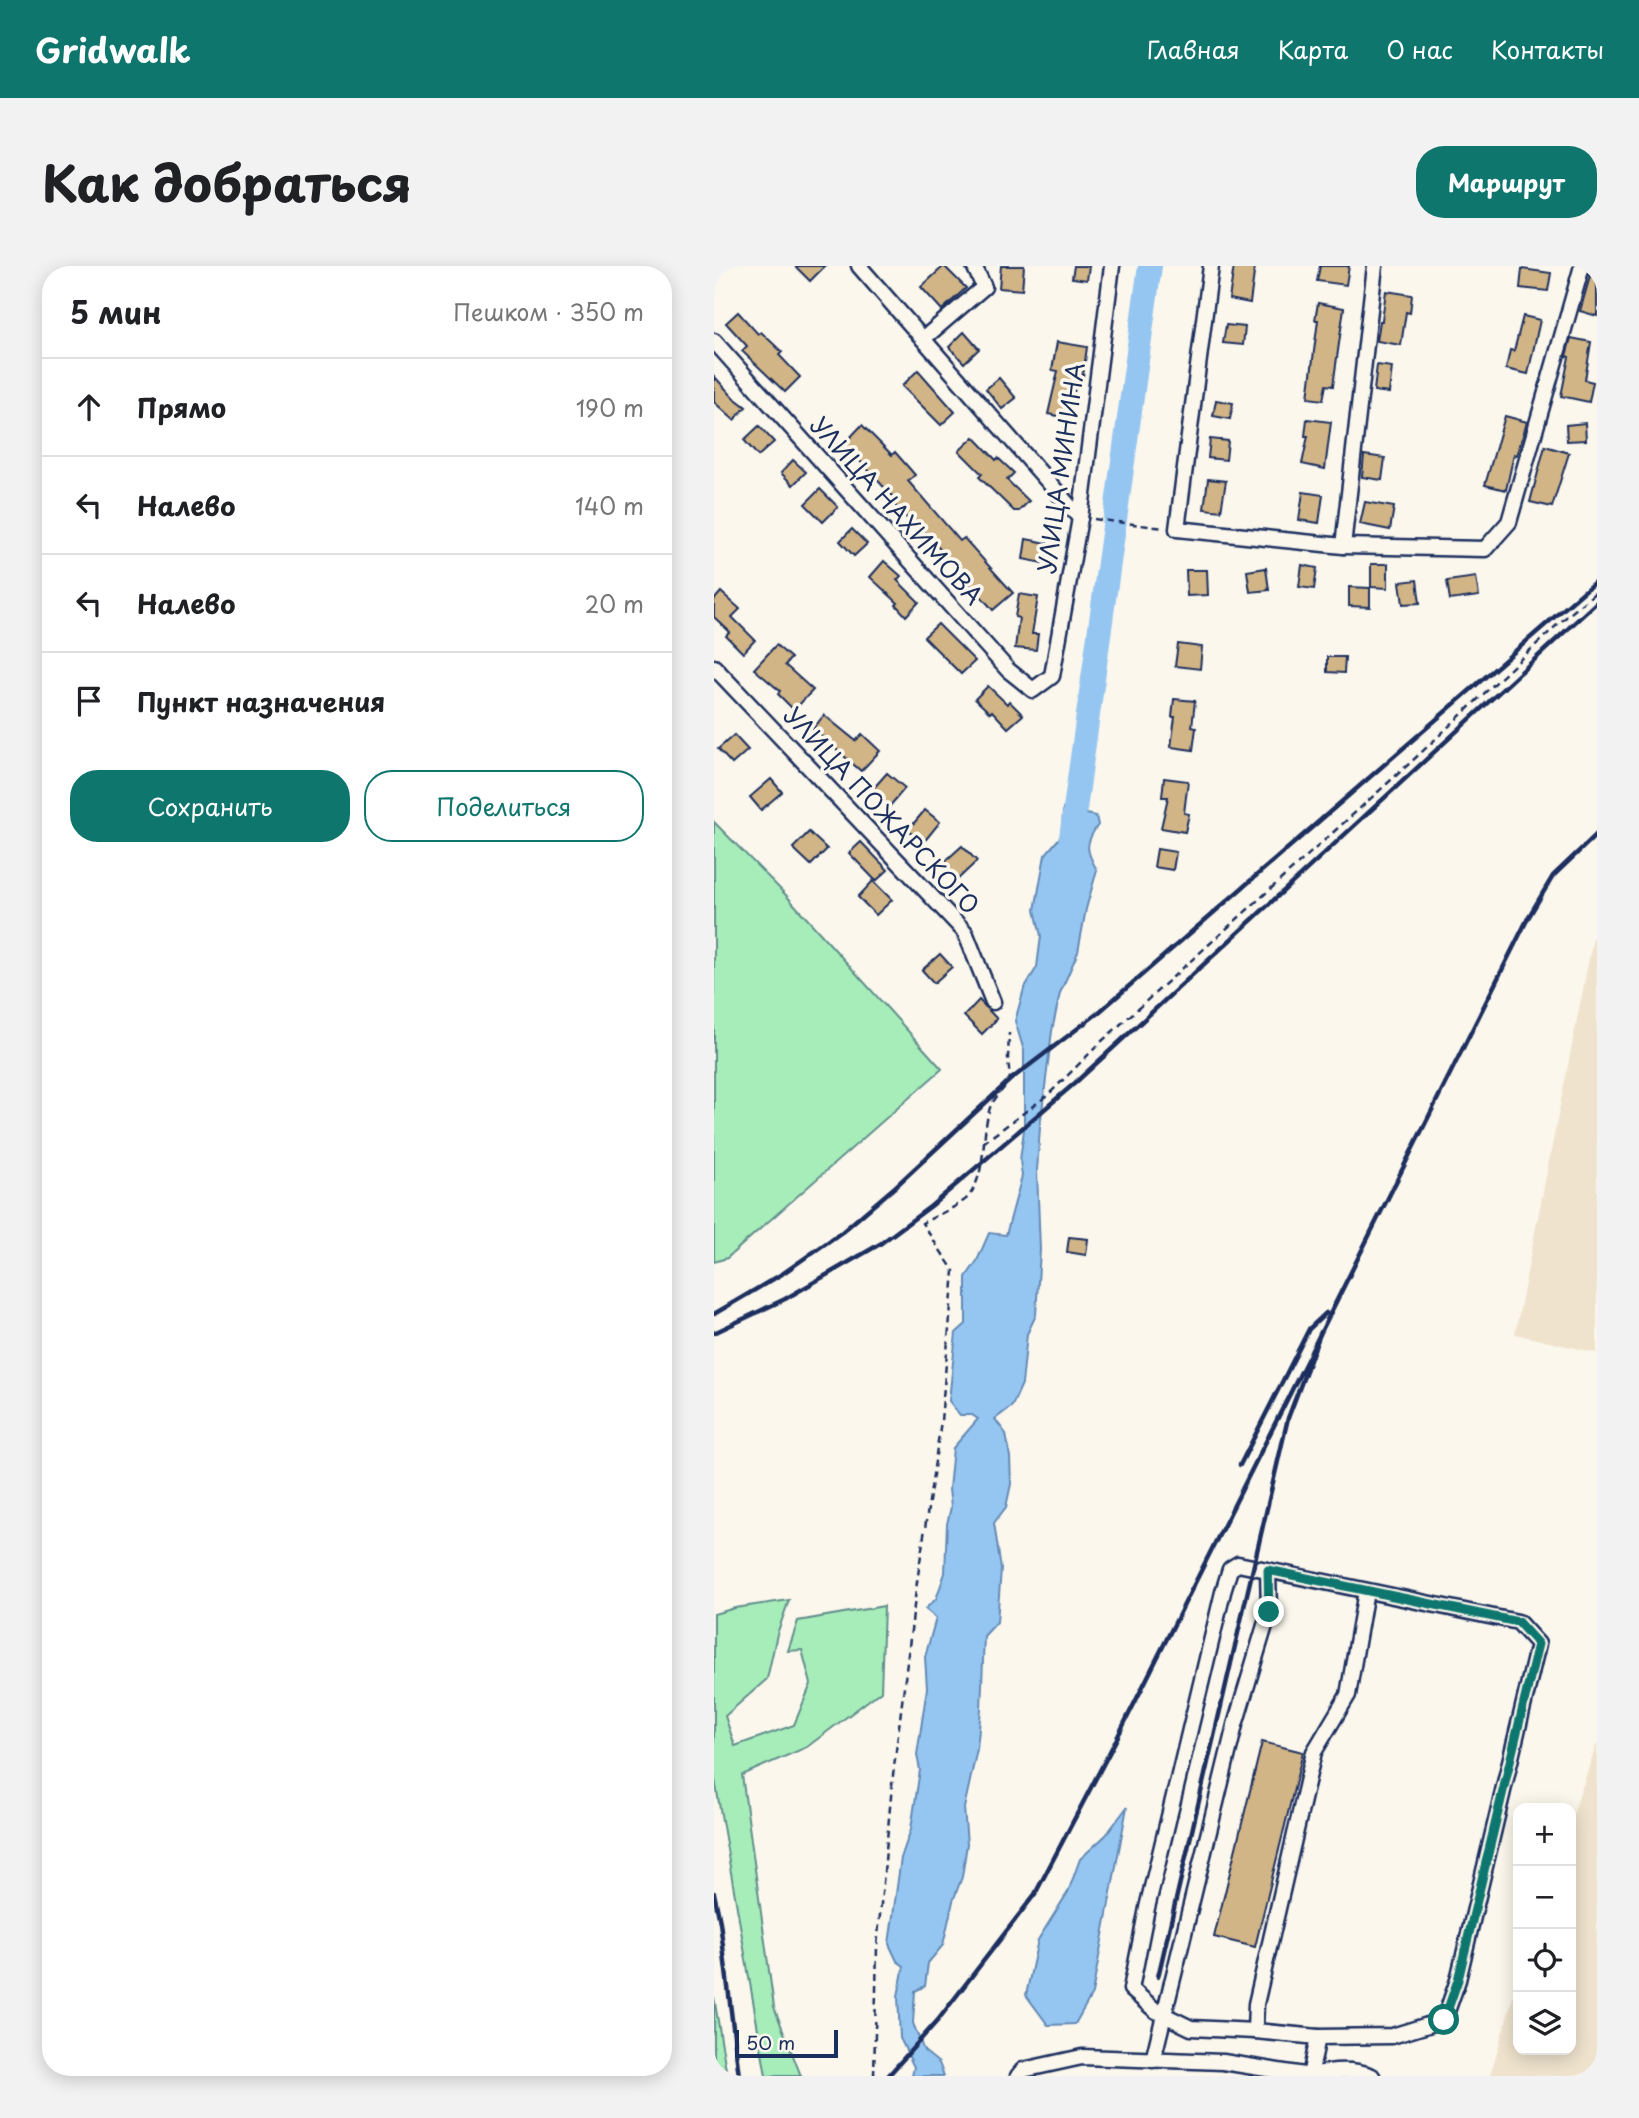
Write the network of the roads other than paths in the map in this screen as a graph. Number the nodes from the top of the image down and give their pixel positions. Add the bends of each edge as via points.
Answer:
1 (859, 266) edge
2 (974, 266) edge
3 (1112, 266) edge
4 (1211, 266) edge
5 (1375, 266) edge
6 (1582, 266) edge
7 (923, 339) junction
8 (714, 341) edge
9 (1080, 518) junction
10 (1343, 546) junction
11 (714, 667) edge
12 (1052, 676) joint
13 (993, 1002) dead end
14 (1268, 1570) junction
15 (1366, 1591) junction
16 (1165, 2015) junction
17 (1255, 2031) junction
18 (1318, 2037) junction
19 (1153, 2060) junction
20 (1018, 2076) edge
21 (1310, 2076) edge
22 (1372, 2076) edge

1 - 7 street
2 - 7 street via 984,287
3 - 9 street, УЛИЦА МИНИНА
4 - 10 street via 1177,529
5 - 10 street
6 - 10 street via 1509,522 1485,549
7 - 9 street
8 - 12 street, УЛИЦА НАХИМОВА via 1008,670 1033,690
9 - 12 street, УЛИЦА МИНИНА
11 - 13 street, УЛИЦА ПОЖАРСКОГО via 965,932
14 - 15 street
14 - 16 street via 1269,1612 1235,1725
14 - 16 street via 1238,1564 1230,1569 1147,1908 1131,1989
15 - 17 street via 1348,1695 1314,1752 1256,2004
15 - 18 street via 1518,1622 1538,1644 1458,1980 1444,2020 1392,2036
16 - 17 street via 1191,2028
16 - 19 street
17 - 18 street
18 - 22 street via 1310,2076 1357,2070
19 - 20 street via 1082,2057 1023,2070
19 - 21 street via 1223,2062

